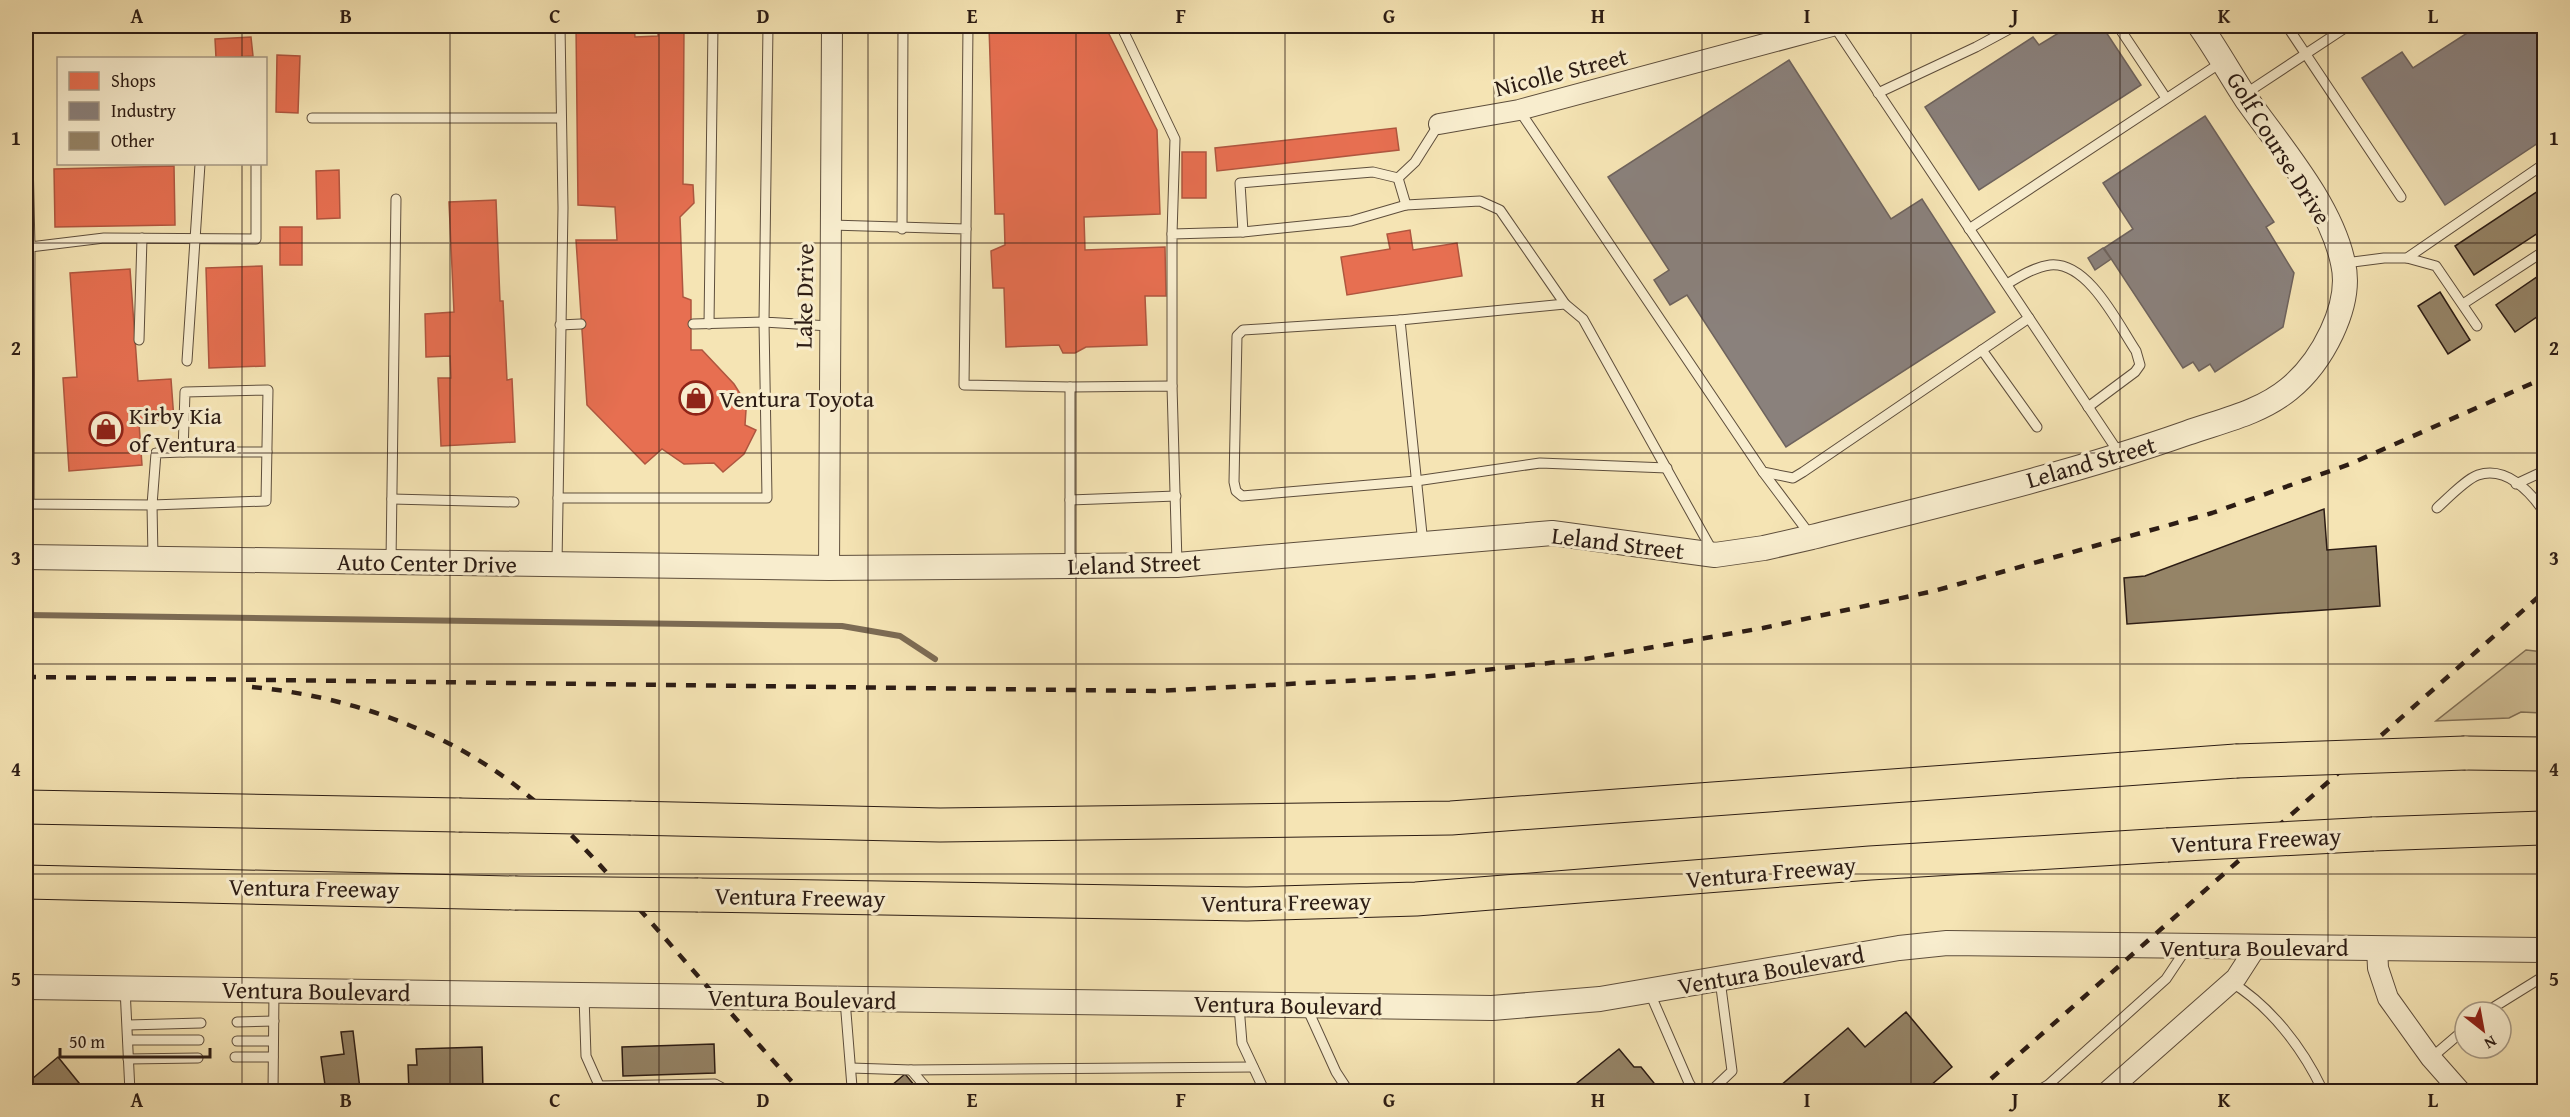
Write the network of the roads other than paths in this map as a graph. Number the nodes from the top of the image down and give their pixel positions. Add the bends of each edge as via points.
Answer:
1 (560, 26) edge
2 (713, 26) edge
3 (768, 26) edge
4 (832, 26) edge
5 (903, 26) edge
6 (968, 26) edge
7 (1121, 26) edge
8 (1833, 26) edge
9 (2015, 26) edge
10 (2118, 26) edge
11 (2200, 26) edge
12 (2288, 26) edge
13 (2348, 26) edge
14 (2306, 53) junction
15 (2224, 60) junction
16 (26, 66) edge
17 (1878, 93) junction
18 (2244, 95) junction
19 (2166, 98) junction
20 (1519, 110) junction
21 (312, 118) dead end
22 (561, 118) junction
23 (1440, 124) joint
24 (2544, 164) edge
25 (200, 165) edge
26 (256, 165) edge
27 (1398, 178) junction
28 (2401, 197) dead end
29 (396, 200) dead end
30 (1406, 205) junction
31 (831, 225) junction
32 (902, 229) junction
33 (966, 229) junction
34 (1969, 229) junction
35 (1243, 232) junction
36 (1172, 234) junction
37 (142, 238) junction
38 (194, 238) junction
39 (28, 247) edge
40 (2544, 251) edge
41 (2407, 258) junction
42 (2344, 263) junction
43 (2007, 284) junction
44 (1565, 304) junction
45 (2463, 304) junction
46 (2029, 318) junction
47 (1400, 320) junction
48 (764, 322) junction
49 (581, 324) dead end
50 (693, 324) dead end
51 (709, 324) junction
52 (560, 325) junction
53 (829, 326) junction
54 (2477, 326) dead end
55 (139, 340) dead end
56 (2325, 345) joint
57 (1982, 350) junction
58 (187, 361) dead end
59 (28, 368) edge
60 (1172, 386) junction
61 (1070, 387) junction
62 (2088, 407) junction
63 (2037, 427) dead end
64 (183, 452) junction
65 (267, 452) junction
66 (2121, 456) junction
67 (1667, 468) junction
68 (2544, 471) edge
69 (1763, 472) junction
70 (1416, 481) junction
71 (2516, 484) junction
72 (1176, 496) junction
73 (558, 498) junction
74 (392, 499) junction
75 (1070, 500) junction
76 (514, 502) dead end
77 (152, 505) junction
78 (2437, 508) dead end
79 (2544, 512) edge
80 (1812, 537) junction
81 (1423, 544) junction
82 (1715, 555) junction
83 (26, 557) edge
84 (153, 560) junction
85 (390, 563) junction
86 (557, 565) junction
87 (1177, 565) junction
88 (1070, 567) junction
89 (829, 568) junction
90 (2544, 754) edge
91 (26, 807) edge
92 (2544, 828) edge
93 (26, 882) edge
94 (2187, 947) junction
95 (2256, 947) junction
96 (2377, 947) junction
97 (2544, 950) edge
98 (2544, 976) edge
99 (1720, 980) junction
100 (2230, 982) junction
101 (26, 987) edge
102 (125, 988) junction
103 (274, 991) junction
104 (1649, 992) junction
105 (584, 996) junction
106 (845, 1000) junction
107 (2505, 1000) edge
108 (1239, 1005) junction
109 (1306, 1006) junction
110 (274, 1021) junction
111 (237, 1022) dead end
112 (201, 1023) dead end
113 (128, 1025) junction
114 (2453, 1039) edge
115 (128, 1040) junction
116 (199, 1041) dead end
117 (237, 1041) dead end
118 (273, 1041) junction
119 (235, 1057) dead end
120 (273, 1057) junction
121 (198, 1058) dead end
122 (2431, 1058) junction
123 (128, 1059) junction
124 (1253, 1067) junction
125 (851, 1068) junction
126 (911, 1070) junction
127 (601, 1089) edge
128 (2322, 1089) dead end
129 (130, 1092) edge
130 (273, 1092) edge
131 (730, 1092) edge
132 (855, 1092) edge
133 (930, 1092) edge
134 (1265, 1092) edge
135 (1349, 1092) edge
136 (1695, 1092) edge
137 (1710, 1092) edge
138 (2036, 1092) edge
139 (2107, 1092) edge
140 (2461, 1092) edge

1 - 22 lane
2 - 51 lane
3 - 48 lane
4 - 31 street, Lake Drive
5 - 32 lane
6 - 33 lane
7 - 36 lane via 1174,139
8 - 17 lane
8 - 20 street, Nicolle Street
9 - 17 lane
10 - 19 lane
11 - 15 street, Golf Course Drive
12 - 14 lane
13 - 14 lane
14 - 18 lane
14 - 28 lane
15 - 18 street, Golf Course Drive
15 - 19 lane
16 - 39 lane
17 - 34 lane
18 - 42 street, Golf Course Drive via 2315,197
19 - 34 lane
20 - 23 street, Nicolle Street
20 - 69 lane
21 - 22 lane
22 - 52 lane
23 - 27 lane via 1415,162
24 - 41 lane
25 - 38 lane
26 - 38 lane via 256,239
27 - 30 lane
27 - 35 lane via 1373,172 1240,183
29 - 74 lane
30 - 35 lane via 1351,222
30 - 44 lane via 1480,201 1500,210
31 - 32 lane
31 - 53 street, Lake Drive
32 - 33 lane
33 - 61 lane via 964,385
34 - 43 lane
35 - 36 lane
36 - 60 lane
37 - 38 lane
37 - 39 lane
37 - 55 lane
38 - 58 lane
39 - 59 lane
40 - 45 lane
41 - 42 lane
41 - 45 lane via 2436,266
42 - 56 street, Golf Course Drive via 2339,317
43 - 46 lane
43 - 62 lane via 2024,273 2051,265 2069,268 2086,278 2136,351 2140,365 2135,372
44 - 47 lane
44 - 67 lane via 1583,319
45 - 54 lane
46 - 57 lane
46 - 62 lane
47 - 70 lane
47 - 70 lane via 1244,330 1236,336 1234,482 1242,496
48 - 51 lane
48 - 53 lane
48 - 73 lane via 767,498
49 - 52 lane
50 - 51 lane
52 - 73 lane
53 - 89 street, Lake Drive
56 - 66 street, Leland Street via 2288,390 2259,408
57 - 63 lane
57 - 69 lane via 1793,478
59 - 77 lane via 29,504
60 - 61 lane
60 - 72 lane
61 - 75 lane
62 - 66 lane
64 - 65 lane
64 - 65 lane via 185,392 268,390
64 - 77 lane via 156,453
65 - 77 lane via 266,501
66 - 80 street, Leland Street
67 - 70 lane via 1540,464
67 - 82 lane
68 - 71 lane
69 - 80 lane
70 - 81 lane
71 - 78 lane via 2502,473 2478,475
71 - 79 lane via 2533,495
72 - 75 lane
72 - 87 lane
73 - 86 lane
74 - 76 lane
74 - 85 lane
75 - 88 lane
77 - 84 lane
80 - 82 street, Leland Street
81 - 82 street, Leland Street via 1552,533
81 - 87 street, Leland Street
83 - 84 street, Auto Center Drive
84 - 85 street, Auto Center Drive
85 - 86 street, Auto Center Drive
86 - 89 street, Auto Center Drive
87 - 88 street, Leland Street
88 - 89 street, Leland Street
90 - 91 highway, bridge via 2236,761 1451,818 940,825
92 - 93 highway, Ventura Freeway, bridge via 2167,845 1870,863 1416,899 1247,904
94 - 95 street, Ventura Boulevard
94 - 99 street, Ventura Boulevard via 1947,943
94 - 138 lane via 2166,979
95 - 96 street, Ventura Boulevard
95 - 100 street
96 - 97 street, Ventura Boulevard
96 - 122 street via 2378,968 2388,998
98 - 107 lane
99 - 104 street, Ventura Boulevard
99 - 137 lane via 1732,1071
100 - 128 lane via 2260,1002 2310,1065
100 - 139 street
101 - 102 street, Ventura Boulevard
102 - 103 street, Ventura Boulevard
102 - 113 lane
103 - 105 street, Ventura Boulevard
103 - 110 lane
104 - 109 street, Ventura Boulevard via 1492,1008
104 - 136 lane
105 - 106 street, Ventura Boulevard
105 - 127 lane via 586,1056
106 - 108 street, Ventura Boulevard
106 - 125 lane
108 - 109 street, Ventura Boulevard
108 - 124 lane via 1242,1043
109 - 135 lane
110 - 111 lane
110 - 118 lane
112 - 113 lane
113 - 115 lane
114 - 122 lane
115 - 116 lane
115 - 123 lane
117 - 118 lane
118 - 120 lane
119 - 120 lane
120 - 130 lane
121 - 123 lane
122 - 140 street
123 - 129 lane
124 - 126 lane
124 - 134 lane
125 - 126 lane
125 - 132 lane
126 - 133 lane
127 - 131 lane via 715,1084

